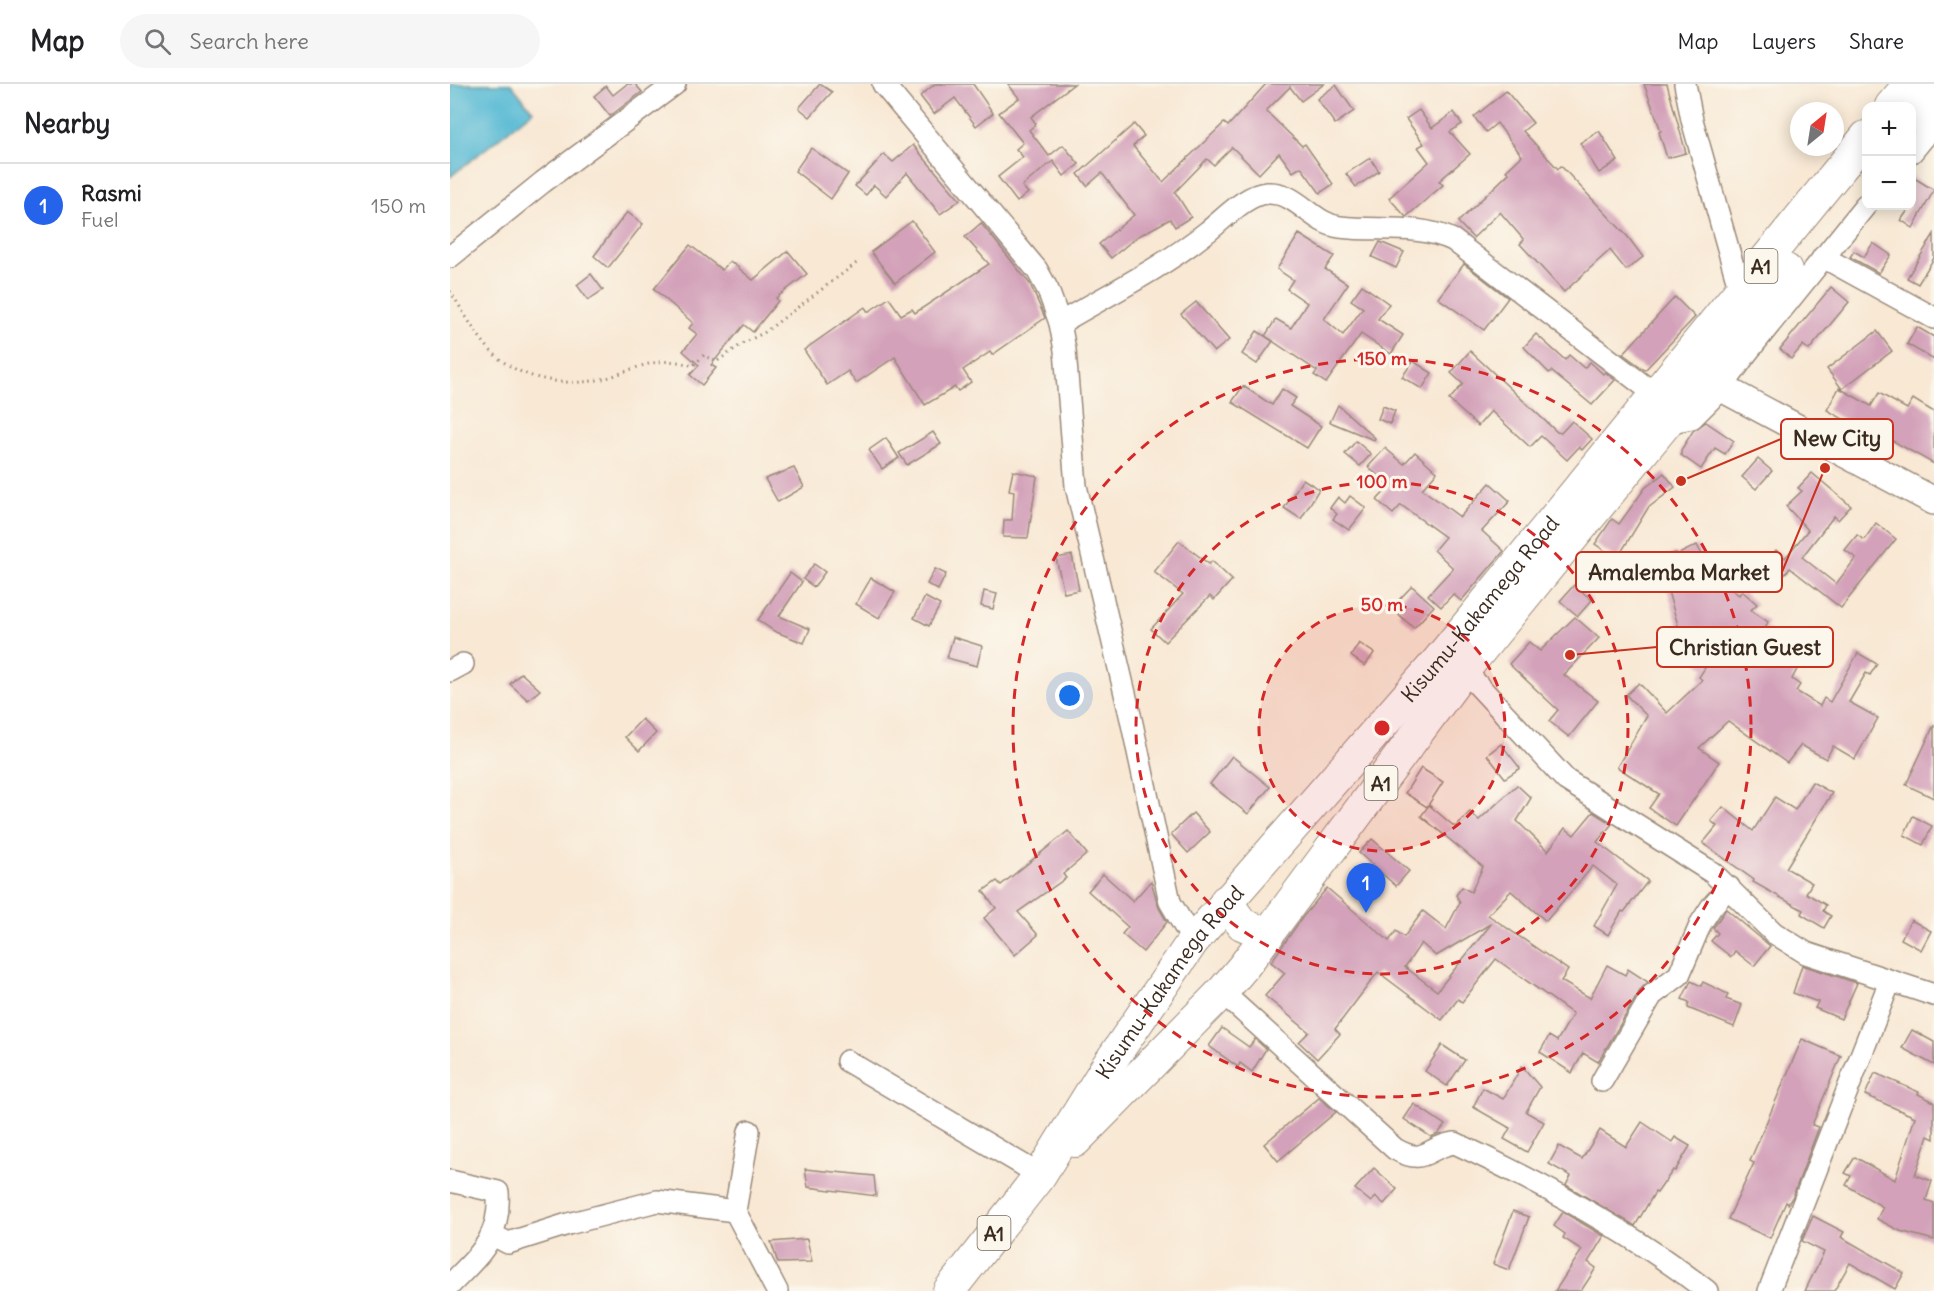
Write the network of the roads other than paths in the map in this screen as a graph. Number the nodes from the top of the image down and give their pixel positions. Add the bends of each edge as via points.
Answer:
1 (675, 84) edge
2 (883, 84) edge
3 (1685, 84) edge
4 (1934, 90) edge
5 (1902, 98) edge
6 (1934, 125) edge
7 (1862, 142) edge
8 (1916, 146) edge
9 (1862, 177) edge
10 (1863, 210) edge
11 (450, 256) edge
12 (1823, 257) junction
13 (1740, 291) junction
14 (1934, 318) edge
15 (1060, 323) junction
16 (1722, 388) junction
17 (1656, 394) junction
18 (1666, 423) junction
19 (1934, 501) edge
20 (1464, 670) junction
21 (1729, 887) junction
22 (1226, 901) junction
23 (1268, 935) junction
24 (1193, 941) junction
25 (1890, 981) junction
26 (1222, 992) junction
27 (1934, 995) edge
28 (847, 1061) dead end
29 (1602, 1081) dead end
30 (749, 1131) dead end
31 (1040, 1175) junction
32 (450, 1181) edge
33 (735, 1211) junction
34 (493, 1234) junction
35 (450, 1286) edge
36 (777, 1291) edge
37 (949, 1291) edge
38 (1707, 1291) edge
39 (1769, 1291) edge

1 - 11 street
2 - 15 street via 1037,270
3 - 13 street
4 - 5 highway
6 - 8 street
7 - 13 highway, Kisumu-Kakamega Road / A1
9 - 18 highway, Kisumu-Kakamega Road / A1
10 - 12 street
12 - 14 street
12 - 16 street
13 - 17 highway, Kisumu-Kakamega Road / A1
15 - 17 street via 1185,250 1253,196 1276,193 1339,227 1404,228 1453,240
15 - 24 street via 1076,486 1170,902
16 - 18 street via 1692,418
16 - 19 main road
17 - 22 highway, Kisumu-Kakamega Road / A1 via 1437,662
18 - 20 highway, Kisumu-Kakamega Road / A1
20 - 21 street via 1566,780 1687,855
20 - 23 highway, Kisumu-Kakamega Road / A1
21 - 25 street via 1757,918 1791,945
21 - 29 street via 1701,923 1679,975 1652,995
22 - 23 highway via 1242,924
22 - 24 highway, Kisumu-Kakamega Road / A1
23 - 26 highway, Kisumu-Kakamega Road / A1
24 - 31 highway, Kisumu-Kakamega Road / A1 via 1108,1065
25 - 27 street
25 - 39 street
26 - 31 highway, Kisumu-Kakamega Road / A1
26 - 38 street via 1395,1149 1409,1157 1424,1157 1441,1145 1455,1143 1592,1215
28 - 31 street
30 - 33 street
31 - 37 highway, Kisumu-Kakamega Road / A1
32 - 34 street via 498,1192 499,1212
33 - 34 street via 657,1201 508,1243
33 - 36 street
34 - 35 street

